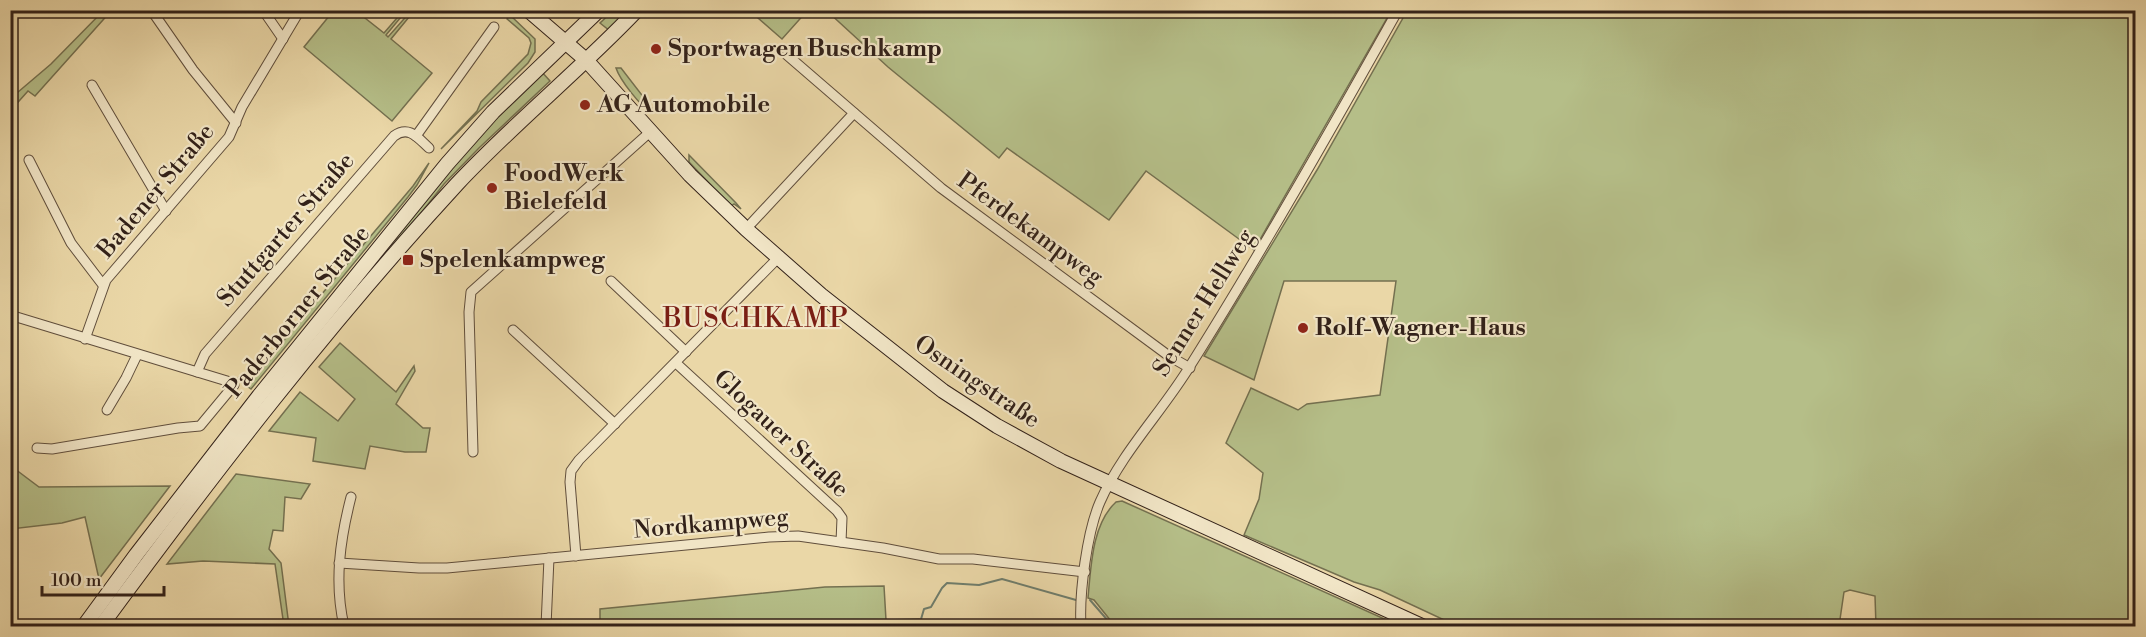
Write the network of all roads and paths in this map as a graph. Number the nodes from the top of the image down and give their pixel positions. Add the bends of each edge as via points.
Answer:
1 (262, 10) edge
2 (300, 10) edge
3 (528, 10) edge
4 (599, 10) edge
5 (637, 10) edge
6 (1398, 10) edge
7 (152, 11) edge
8 (495, 27) dead end
9 (283, 39) junction
10 (565, 42) junction
11 (787, 55) dead end
12 (586, 60) junction
13 (92, 85) dead end
14 (854, 113) junction
15 (236, 123) junction
16 (650, 132) junction
17 (416, 136) junction
18 (429, 148) dead end
19 (29, 160) dead end
20 (166, 211) junction
21 (746, 229) junction
22 (778, 258) junction
23 (611, 281) dead end
24 (103, 285) junction
25 (10, 315) edge
26 (513, 330) dead end
27 (85, 339) junction
28 (686, 352) junction
29 (137, 355) junction
30 (676, 363) junction
31 (1190, 368) junction
32 (196, 372) junction
33 (107, 410) dead end
34 (615, 424) junction
35 (37, 448) dead end
36 (472, 452) dead end
37 (1109, 484) junction
38 (351, 497) dead end
39 (841, 542) junction
40 (576, 556) junction
41 (549, 558) junction
42 (339, 563) junction
43 (1085, 572) junction
44 (84, 627) edge
45 (101, 627) edge
46 (344, 627) edge
47 (546, 627) edge
48 (1081, 627) edge
49 (1422, 627) edge

1 - 9 street
2 - 9 street, Badener Straße
3 - 10 main road, Osningstraße
4 - 10 main road, Paderborner Straße
5 - 12 main road, Paderborner Straße
6 - 31 street, Senner Hellweg
7 - 15 street
8 - 17 street
9 - 15 street, Badener Straße
10 - 12 main road, Osningstraße
10 - 44 main road, Paderborner Straße via 493,112 447,164 258,396
11 - 14 street, Pferdekampweg
12 - 16 main road, Osningstraße
12 - 45 main road, Paderborner Straße via 469,171 350,306 224,463
13 - 20 street
14 - 21 street
14 - 31 street, Pferdekampweg via 963,205
15 - 20 street, Badener Straße
16 - 21 main road, Osningstraße
16 - 36 street via 471,292
17 - 18 street
17 - 32 street, Stuttgarter Straße via 406,131 394,136 205,354
19 - 24 street via 71,243
20 - 24 street, Badener Straße
21 - 22 main road, Osningstraße
22 - 28 street
22 - 37 main road, Osningstraße via 943,391 1016,437
23 - 28 street
24 - 27 street, Badener Straße
25 - 27 street
26 - 34 street
27 - 29 street
28 - 30 street
29 - 32 street
29 - 33 street
30 - 34 street
30 - 39 street, Glogauer Straße via 837,511 842,518
31 - 37 street, Senner Hellweg
32 - 35 street via 234,385 200,426
34 - 40 street via 572,471
37 - 43 street, Senner Hellweg via 1093,522
37 - 49 main road, Osningstraße
38 - 42 street
39 - 40 street, Nordkampweg via 786,536
39 - 43 street, Nordkampweg via 939,559 973,559
40 - 41 street, Nordkampweg
41 - 42 street, Nordkampweg via 438,568
41 - 47 street
42 - 46 street
43 - 48 street, Senner Hellweg

